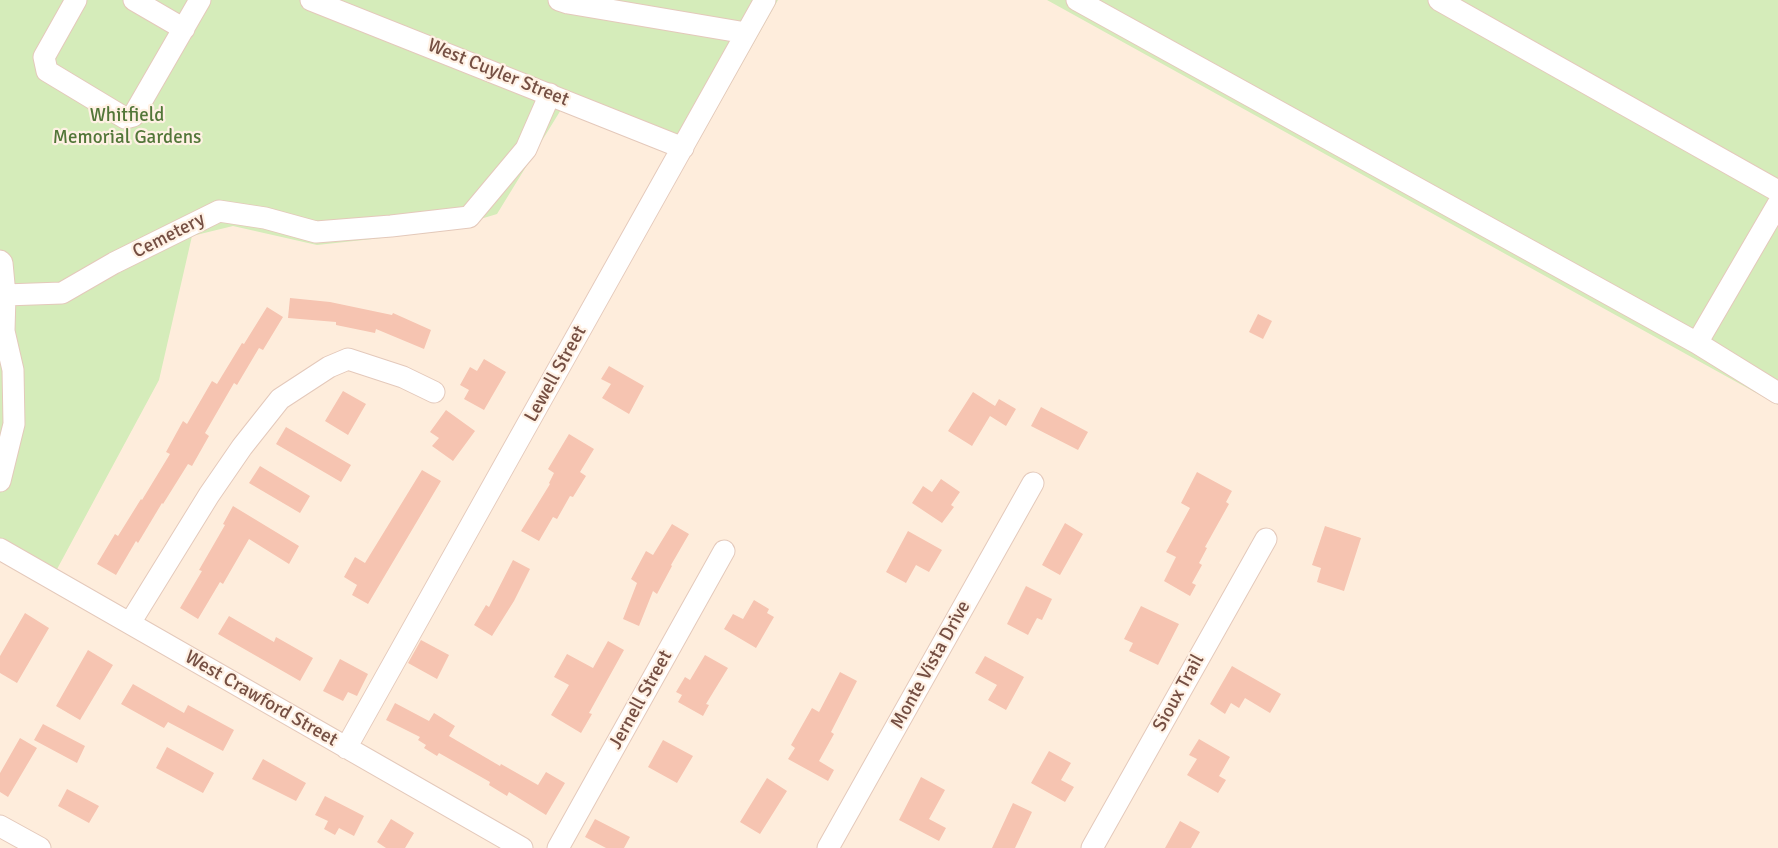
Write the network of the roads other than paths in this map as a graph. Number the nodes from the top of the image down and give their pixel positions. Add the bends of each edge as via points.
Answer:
1 (76, 0) edge
2 (134, 0) edge
3 (200, 0) edge
4 (311, 0) edge
5 (559, 0) edge
6 (765, 0) edge
7 (1077, 0) edge
8 (1439, 0) edge
9 (184, 29) junction
10 (746, 33) junction
11 (550, 94) junction
12 (683, 148) junction
13 (1778, 191) edge
14 (1778, 204) edge
15 (0, 261) edge
16 (2, 296) edge
17 (1697, 343) junction
18 (434, 392) dead end
19 (1778, 393) edge
20 (0, 481) edge
21 (1033, 483) dead end
22 (1266, 538) dead end
23 (0, 550) edge
24 (724, 552) dead end
25 (130, 623) junction
26 (346, 748) junction
27 (0, 826) edge
28 (40, 848) edge
29 (522, 848) edge
30 (558, 848) edge
31 (828, 848) edge
32 (1092, 848) edge

1 - 9 street via 44,57 46,71 125,118 133,116
2 - 9 street
3 - 9 street
4 - 11 street, West Cuyler Street
5 - 10 street
6 - 10 street, Lewell Street
7 - 17 street
8 - 13 street
10 - 12 street, Lewell Street
11 - 12 street, West Cuyler Street
11 - 16 street, Cemetery via 526,149 469,217 316,232 265,218 219,211 114,263 62,293
12 - 26 street, Lewell Street
14 - 17 street
15 - 16 street
16 - 20 street via 4,331 13,370 14,424
17 - 19 street
18 - 25 street via 402,377 348,359 280,399 209,495
21 - 31 street, Monte Vista Drive
22 - 32 street, Sioux Trail
23 - 25 street, West Crawford Street
24 - 30 street, Jernell Street
25 - 26 street, West Crawford Street
26 - 29 street, West Crawford Street
27 - 28 street

